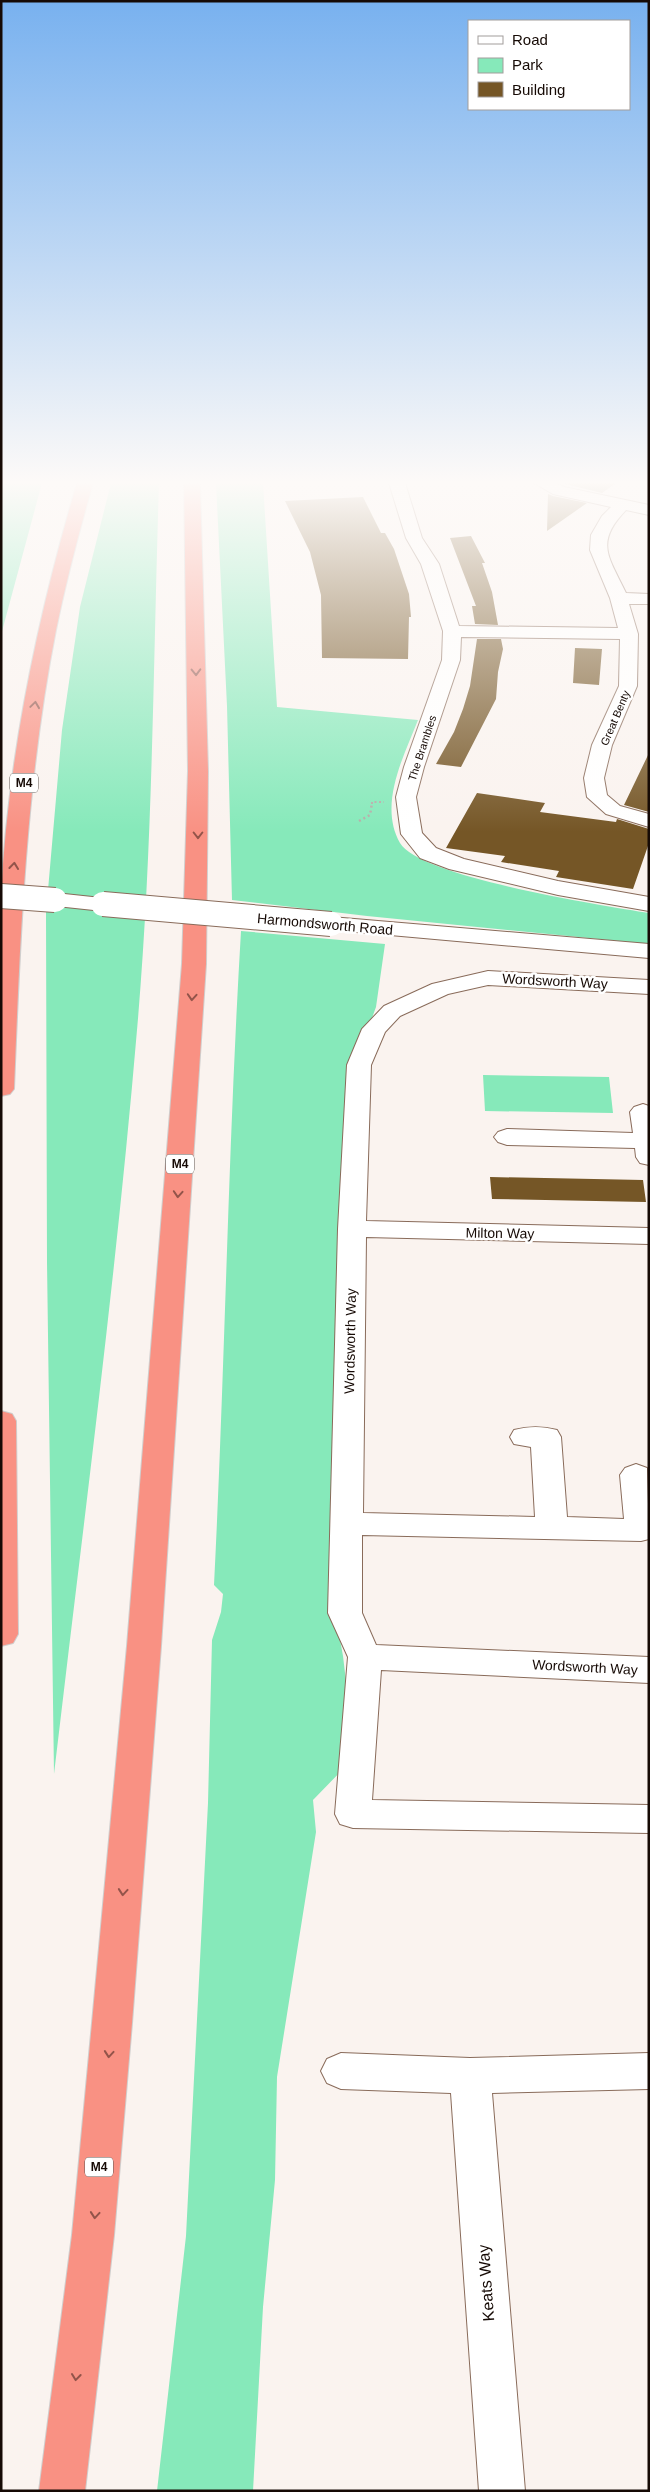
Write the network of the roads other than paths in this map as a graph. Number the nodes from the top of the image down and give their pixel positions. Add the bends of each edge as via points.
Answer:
1 (56, 599) edge
2 (194, 599) edge
3 (442, 599) edge
4 (619, 599) edge
5 (452, 631) junction
6 (629, 634) junction
7 (649, 821) edge
8 (1, 896) edge
9 (649, 904) edge
10 (649, 951) edge
11 (649, 987) edge
12 (1, 1089) edge
13 (643, 1112) dead end
14 (507, 1137) dead end
15 (648, 1149) edge
16 (352, 1229) junction
17 (649, 1236) edge
18 (1, 1421) edge
19 (525, 1437) dead end
20 (636, 1475) dead end
21 (347, 1524) junction
22 (552, 1530) junction
23 (1, 1634) edge
24 (365, 1657) junction
25 (649, 1670) edge
26 (649, 1819) edge
27 (341, 2071) dead end
28 (649, 2071) edge
29 (470, 2076) junction
30 (62, 2491) edge
31 (502, 2491) edge

12 -> 1 highway, M4 via 13,867 35,704
2 -> 30 highway, M4 via 198,771 194,964 144,1646 94,2235
3 - 5 street, The Brambles
4 - 6 street, Great Benty
5 - 6 street
5 - 9 street, The Brambles via 451,660 414,767 407,802 412,834 428,853 457,864 548,886
6 - 7 street, Great Benty via 628,686 602,745 594,778 597,797 613,810
8 - 10 street, Harmondsworth Road, bridge
11 - 16 street, Wordsworth Way via 488,978 440,989 392,1011 374,1029 359,1065
13 - 15 street
14 - 15 street
16 - 17 street, Milton Way
16 - 21 street, Wordsworth Way
18 - 23 highway
19 - 22 street via 546,1437
20 - 22 street via 641,1530
21 - 22 street
21 - 24 street, Wordsworth Way via 346,1613
24 - 25 street, Wordsworth Way
24 - 26 street via 353,1814
27 - 29 street
28 - 29 street
29 - 31 street, Keats Way

